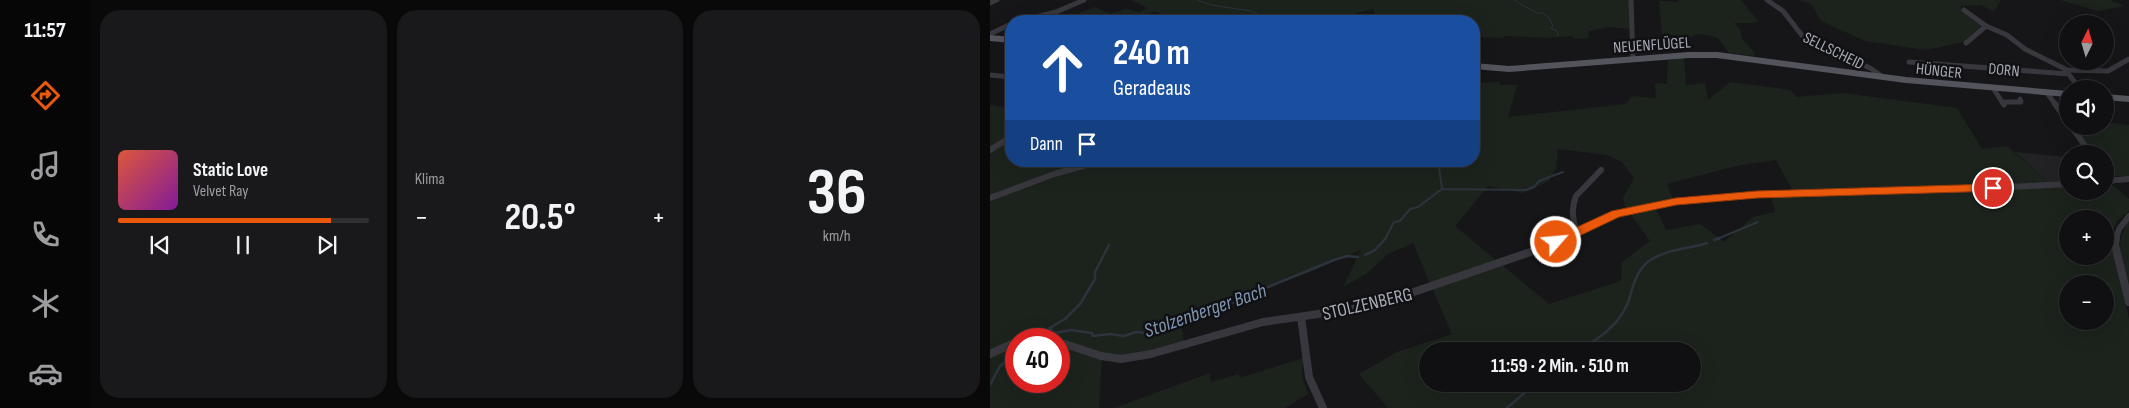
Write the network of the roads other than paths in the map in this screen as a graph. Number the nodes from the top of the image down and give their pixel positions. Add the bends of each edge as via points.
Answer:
1 (997, 0) edge
2 (1084, 0) edge
3 (1631, 0) edge
4 (1766, 0) edge
5 (990, 3) edge
6 (1964, 10) dead end
7 (1044, 15) edge
8 (1986, 26) junction
9 (1005, 27) edge
10 (990, 36) edge
11 (1005, 39) edge
12 (1966, 43) dead end
13 (2129, 59) edge
14 (1633, 60) junction
15 (1909, 62) dead end
16 (1480, 67) edge
17 (2068, 72) junction
18 (990, 75) edge
19 (1005, 76) edge
20 (1883, 77) junction
21 (2074, 80) edge
22 (1993, 88) junction
23 (2047, 92) junction
24 (2059, 93) edge
25 (2020, 98) dead end
26 (2114, 98) edge
27 (2129, 99) edge
28 (2059, 109) edge
29 (1005, 141) edge
30 (990, 150) edge
31 (1079, 167) edge
32 (1602, 170) dead end
33 (2129, 179) edge
34 (2114, 180) edge
35 (2059, 184) edge
36 (990, 198) edge
37 (2129, 216) edge
38 (1577, 231) junction
39 (2129, 302) edge
40 (1301, 317) junction
41 (1070, 346) edge
42 (1005, 347) edge
43 (990, 354) edge
44 (1323, 408) edge

1 - 5 street
2 - 7 street
3 - 14 street
4 - 20 street, SELLSCHEID via 1783,12 1802,36
6 - 8 street, DORN
8 - 12 street, DORN
8 - 17 street, DORN
9 - 10 street
10 - 11 main road
13 - 17 street via 2108,71
14 - 16 main road, NEUENFLÜGEL via 1503,69
14 - 20 main road, NEUENFLÜGEL via 1724,56 1832,73
15 - 17 street, DORN
17 - 21 street, DORN
18 - 19 street
20 - 22 main road, HÜNGER
22 - 23 main road, HÜNGER
22 - 25 street via 2003,104 2021,102
23 - 24 main road, HÜNGER
23 - 28 street
26 - 27 main road
29 - 30 street
31 - 36 street
32 - 38 street via 1576,196 1572,214
33 - 34 street
35 - 38 street, STOLZENBERG via 1757,194 1625,211
37 - 39 street via 2118,231 2115,245
38 - 40 street, STOLZENBERG via 1522,255 1373,306
40 - 41 street, STOLZENBERG via 1247,326 1151,354 1121,359
40 - 44 street, STOLZENBERG via 1309,377
42 - 43 street

